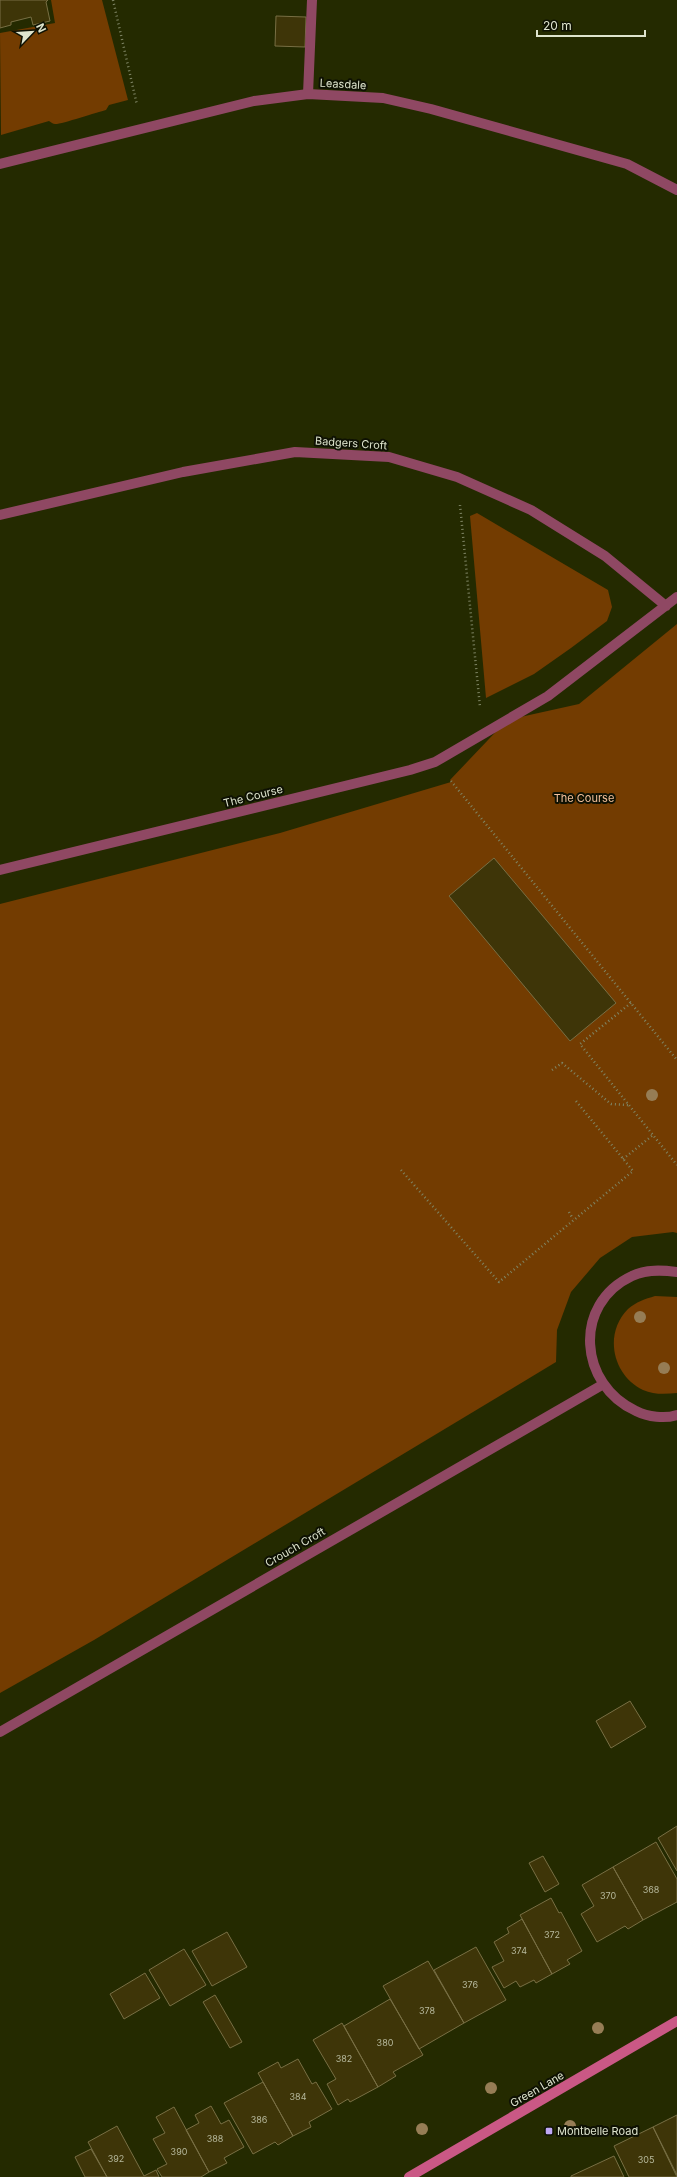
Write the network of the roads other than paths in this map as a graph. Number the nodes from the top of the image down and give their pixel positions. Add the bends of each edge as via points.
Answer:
1 (312, 0) edge
2 (308, 94) junction
3 (0, 164) edge
4 (677, 190) edge
5 (0, 515) edge
6 (677, 596) edge
7 (666, 606) junction
8 (0, 870) edge
9 (677, 1272) edge
10 (602, 1385) junction
11 (677, 1415) edge
12 (0, 1732) edge
13 (677, 2021) edge
14 (409, 2177) edge

1 - 2 street
2 - 3 street, Leasdale via 254,101
2 - 4 street, Leasdale via 383,98 431,109 627,164
5 - 7 street, Badgers Croft via 183,472 295,452 389,457 457,477 531,510 605,556
6 - 7 street, The Course
7 - 8 street, The Course via 548,696 435,762
9 - 10 street via 657,1270 632,1276 611,1290 596,1311 589,1336 591,1362
10 - 11 street via 621,1405 644,1415
10 - 12 street, Crouch Croft
13 - 14 main road, Green Lane

